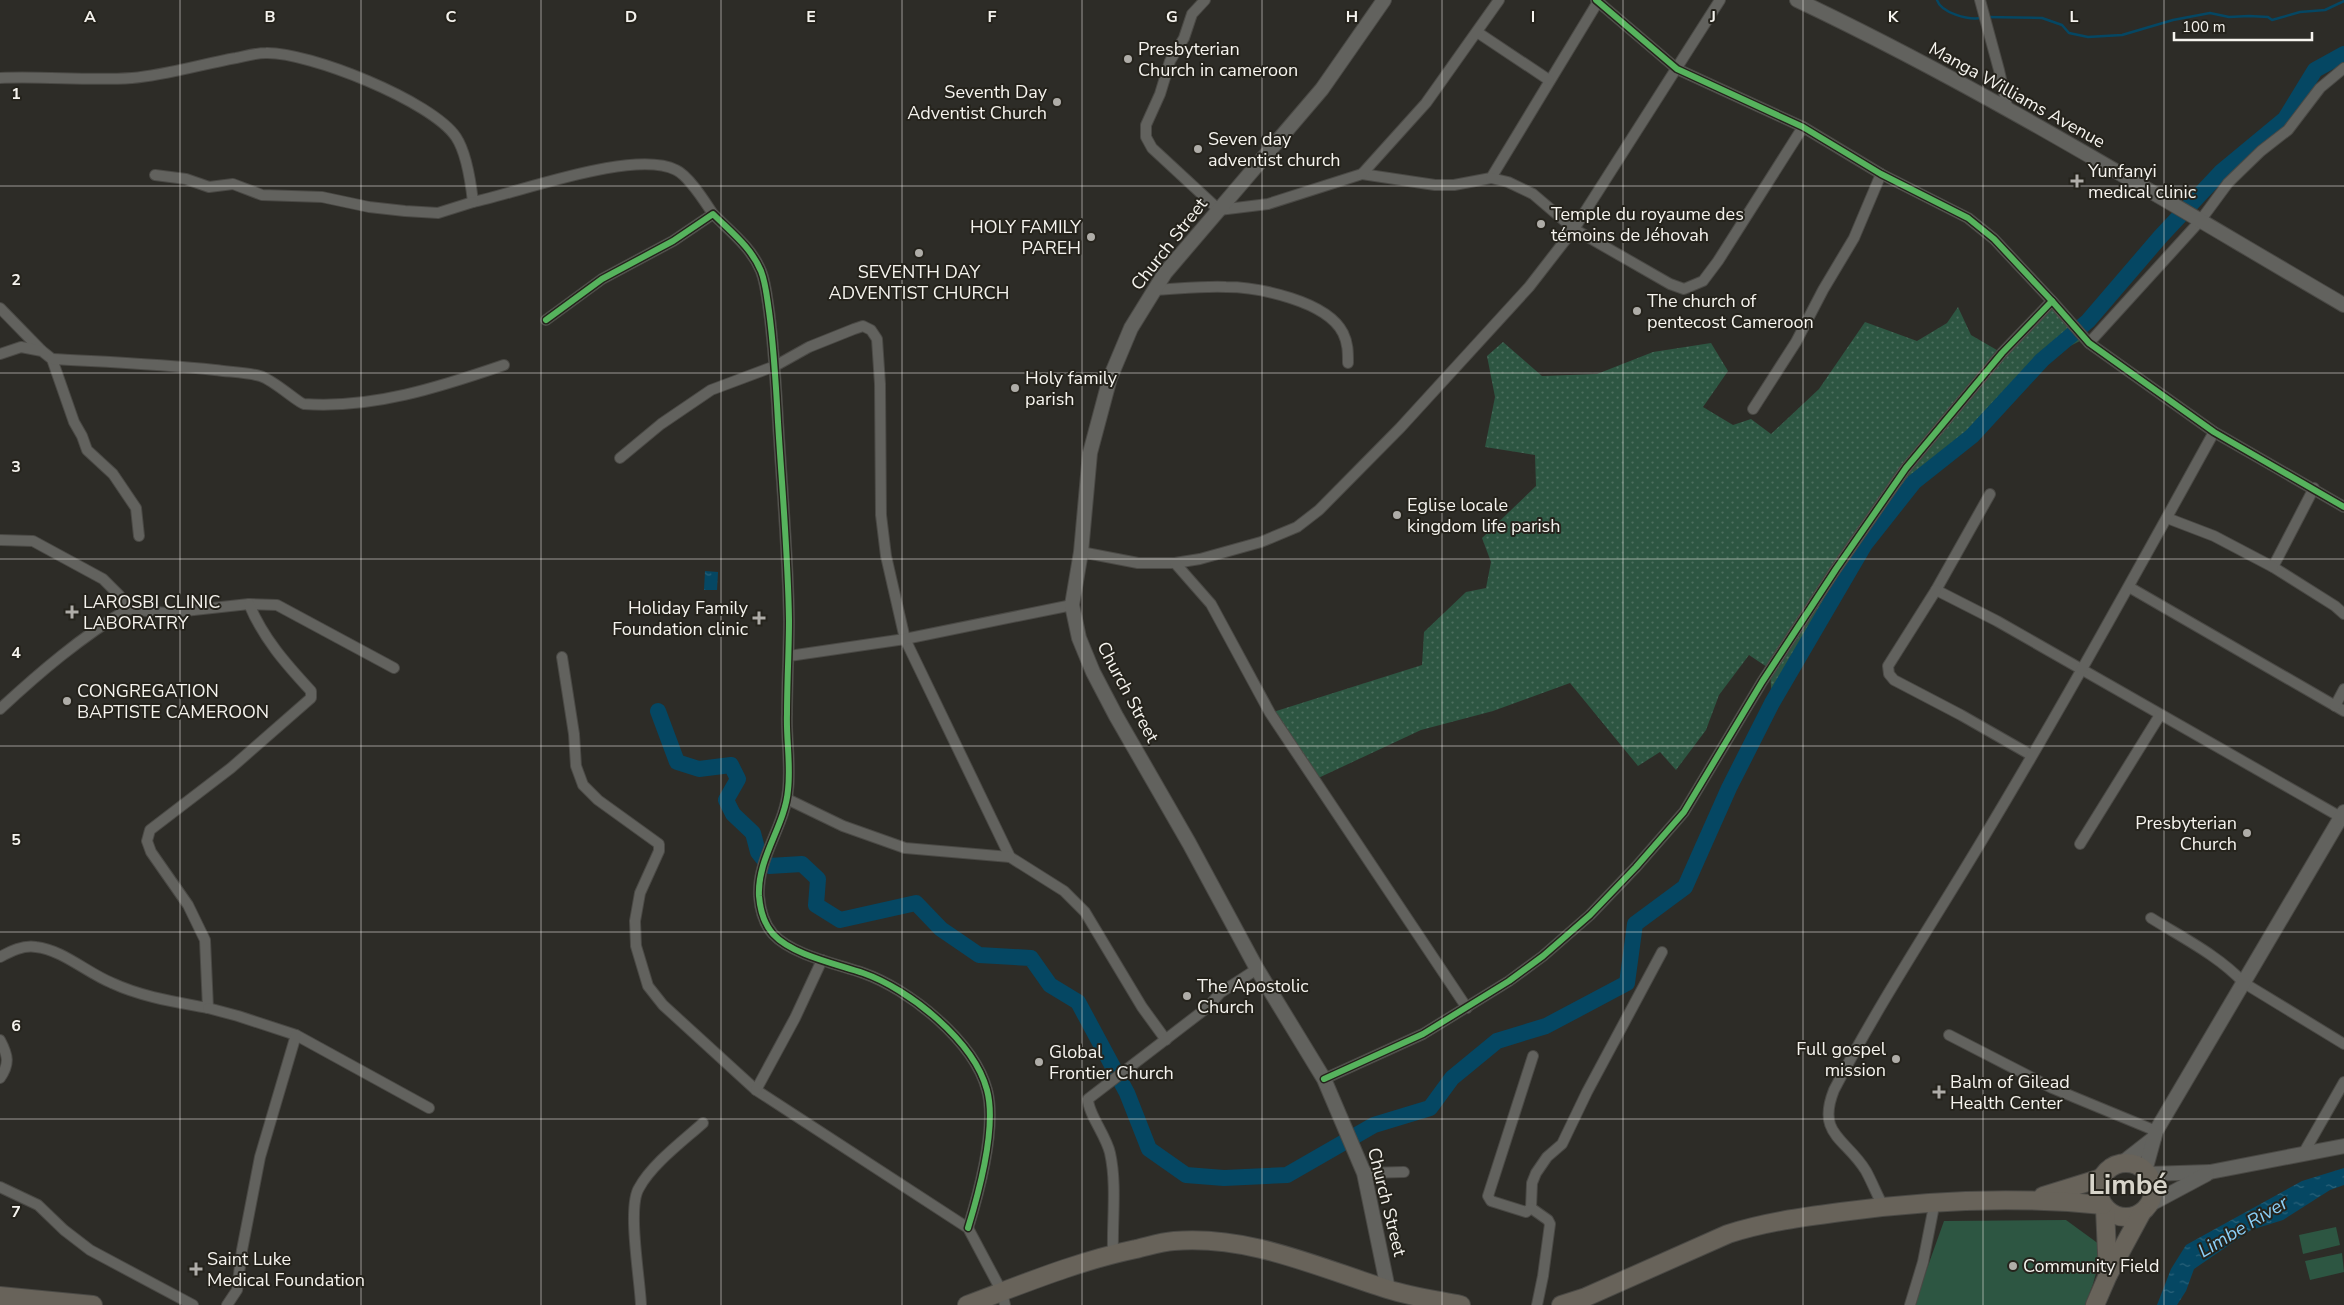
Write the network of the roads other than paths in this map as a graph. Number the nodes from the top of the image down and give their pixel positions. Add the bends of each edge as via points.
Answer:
1 (1205, 0) edge
2 (1384, 0) edge
3 (1499, 0) edge
4 (1598, 0) edge
5 (1720, 0) edge
6 (1797, 0) edge
7 (1984, 8) edge
8 (1477, 32) junction
9 (2344, 68) edge
10 (1677, 69) junction
11 (0, 78) edge
12 (1549, 80) junction
13 (2008, 111) junction
14 (1803, 127) junction
15 (1362, 174) junction
16 (1881, 174) junction
17 (155, 175) dead end
18 (1491, 178) junction
19 (474, 202) junction
20 (1219, 210) junction
21 (713, 214) junction
22 (2198, 220) junction
23 (1574, 229) junction
24 (1153, 290) junction
25 (2052, 301) junction
26 (2344, 305) edge
27 (0, 308) edge
28 (546, 320) dead end
29 (2086, 341) junction
30 (42, 351) junction
31 (0, 354) edge
32 (52, 360) junction
33 (1348, 363) dead end
34 (504, 365) dead end
35 (775, 366) junction
36 (1753, 409) dead end
37 (2214, 432) junction
38 (620, 458) dead end
39 (2314, 488) junction
40 (1990, 494) dead end
41 (2344, 507) edge
42 (2167, 518) junction
43 (139, 536) dead end
44 (0, 540) edge
45 (1080, 552) junction
46 (1175, 563) junction
47 (2273, 567) junction
48 (2129, 587) junction
49 (1936, 590) junction
50 (249, 604) junction
51 (1072, 605) junction
52 (128, 609) junction
53 (2344, 614) edge
54 (905, 639) junction
55 (789, 656) junction
56 (562, 657) dead end
57 (394, 668) dead end
58 (2080, 670) junction
59 (2344, 688) edge
60 (2340, 708) edge
61 (0, 709) edge
62 (2160, 715) junction
63 (2031, 755) junction
64 (787, 800) junction
65 (2343, 816) edge
66 (2080, 844) dead end
67 (1010, 857) junction
68 (2151, 918) dead end
69 (1662, 952) dead end
70 (0, 957) edge
71 (822, 960) junction
72 (1257, 969) junction
73 (2244, 984) junction
74 (208, 1008) junction
75 (1467, 1008) junction
76 (296, 1035) junction
77 (1949, 1035) dead end
78 (0, 1040) edge
79 (1166, 1040) junction
80 (2344, 1044) edge
81 (1533, 1056) dead end
82 (0, 1078) edge
83 (1324, 1079) junction
84 (2344, 1082) edge
85 (756, 1090) junction
86 (428, 1108) dead end
87 (703, 1123) dead end
88 (2155, 1134) junction
89 (2344, 1146) edge
90 (2304, 1154) junction
91 (2122, 1162) junction
92 (1404, 1172) dead end
93 (2147, 1172) junction
94 (2210, 1172) junction
95 (1364, 1173) junction
96 (2101, 1178) junction
97 (0, 1187) edge
98 (2033, 1199) junction
99 (1935, 1202) junction
100 (1882, 1206) junction
101 (2104, 1206) junction
102 (1531, 1208) junction
103 (2145, 1209) junction
104 (968, 1228) junction
105 (1113, 1253) junction
106 (2108, 1275) junction
107 (1388, 1289) junction
108 (0, 1296) edge
109 (1004, 1298) edge
110 (1423, 1302) edge
111 (93, 1305) edge
112 (192, 1305) edge
113 (226, 1305) edge
114 (641, 1305) edge
115 (967, 1305) edge
116 (1461, 1305) edge
117 (1537, 1305) edge
118 (1561, 1305) edge
119 (1910, 1305) edge
120 (2095, 1305) edge

1 - 20 street via 1192,14 1184,38 1170,61 1146,125 1146,137 1152,148
2 - 20 main road, Church Street via 1322,89
3 - 8 street
4 - 10 street
4 - 12 street
5 - 10 street
6 - 13 main road, Manga Williams Avenue via 1874,37
7 - 13 street
8 - 12 street
8 - 15 street via 1426,103
9 - 22 street via 2320,88 2288,130 2228,183
10 - 14 street
10 - 23 street
11 - 19 street via 134,78 266,53 298,57 383,88 442,122 458,139
12 - 18 street
13 - 22 main road, Manga Williams Avenue
14 - 16 street
14 - 23 street via 1718,261 1703,281 1694,287 1684,289 1670,284
15 - 18 street via 1435,185
15 - 20 street via 1268,204
16 - 25 street via 1968,218 1994,239
16 - 36 street via 1854,238 1805,327
17 - 19 street via 186,179 209,187 233,184 262,195 322,197 405,211 438,213
18 - 23 street via 1533,194
19 - 21 street via 596,169 644,164 678,170
20 - 24 main road, Church Street
21 - 28 street via 672,241 602,279
21 - 35 street via 752,252 763,274
22 - 26 main road, Manga Williams Avenue
22 - 29 street
23 - 46 street via 1529,288 1319,510 1297,527 1261,542
24 - 33 street via 1227,286 1254,289 1319,309 1343,332 1348,347
24 - 45 main road, Church Street via 1131,328 1110,378 1090,453
25 - 29 street
25 - 75 street via 2002,353 1906,468 1762,682 1684,812 1660,842 1590,914 1543,956
27 - 30 street
29 - 37 street
30 - 31 street via 21,346
30 - 32 street
32 - 34 street via 168,365 259,376 274,382 300,404 325,405 392,398
32 - 43 street via 87,450 113,474 136,508
35 - 38 street via 711,390 661,424
35 - 54 street via 854,328 863,326 871,330 876,339 880,384 881,515 886,556
35 - 55 street
37 - 39 street
37 - 42 street
39 - 41 street
39 - 47 street
40 - 49 street
42 - 47 street via 2207,533
42 - 48 street
44 - 52 street via 33,541 103,579
45 - 46 street via 1138,562
45 - 51 main road, Church Street
46 - 75 street via 1211,604 1270,712
47 - 53 street
48 - 58 street
48 - 60 street
49 - 58 street
49 - 63 street via 1888,666 1889,674 1894,680
50 - 52 street via 166,613
50 - 57 street via 284,607
50 - 74 street via 274,649 311,690 311,698 231,768 150,830 147,841 150,852 188,905 205,940
51 - 54 street
51 - 72 main road, Church Street via 1079,638 1093,672
52 - 61 street via 30,680
54 - 55 street
54 - 67 street
55 - 64 street
56 - 85 street via 576,766 583,785 598,800 659,844 659,851 640,893 636,921 636,946 648,986 663,1005
58 - 62 street
58 - 63 street
59 - 60 street
62 - 65 street
62 - 66 street
63 - 100 street via 1905,964 1828,1104 1832,1132 1866,1171
64 - 67 street via 844,826 905,848
64 - 71 street via 759,877 759,898 763,916 772,933 786,944
65 - 73 main road
67 - 79 street via 1064,891 1086,912 1138,1000
68 - 73 street via 2219,961
69 - 102 street via 1562,1144 1536,1173 1532,1183
70 - 74 street via 22,948 36,947 55,952 87,971 139,994
71 - 85 street
71 - 104 street via 867,974 904,994 957,1040 978,1070 987,1090 988,1127 984,1165
72 - 79 street via 1220,994
72 - 83 main road, Church Street
73 - 80 street
73 - 88 main road
74 - 76 street
75 - 83 street via 1423,1034
76 - 86 street
76 - 113 street via 260,1157 237,1290
77 - 88 street via 2052,1088
78 - 82 street via 8,1063
79 - 105 street via 1088,1099 1088,1106 1101,1128 1114,1175
81 - 102 street via 1488,1196 1491,1201 1526,1212
83 - 95 main road, Church Street
84 - 90 street
85 - 104 street
87 - 114 street via 645,1178 637,1190 634,1209
88 - 91 main road
88 - 93 main road
89 - 90 main road
90 - 94 main road
91 - 93 highway
91 - 96 highway via 2106,1170
92 - 95 street
93 - 94 main road
93 - 103 highway via 2153,1190
94 - 103 main road
95 - 107 main road, Church Street
96 - 98 highway
96 - 101 highway via 2098,1192
97 - 112 street via 38,1204 64,1230 97,1254
98 - 99 highway
98 - 101 highway
99 - 100 highway
99 - 119 street
100 - 118 highway via 1749,1227
101 - 103 highway via 2122,1217 2133,1216
101 - 106 highway
102 - 117 street via 1550,1224
103 - 106 highway
104 - 109 street
105 - 107 highway via 1173,1241 1229,1243 1299,1258
105 - 109 highway via 1059,1269
106 - 120 highway
107 - 110 highway
108 - 111 highway
109 - 115 highway
110 - 116 highway

